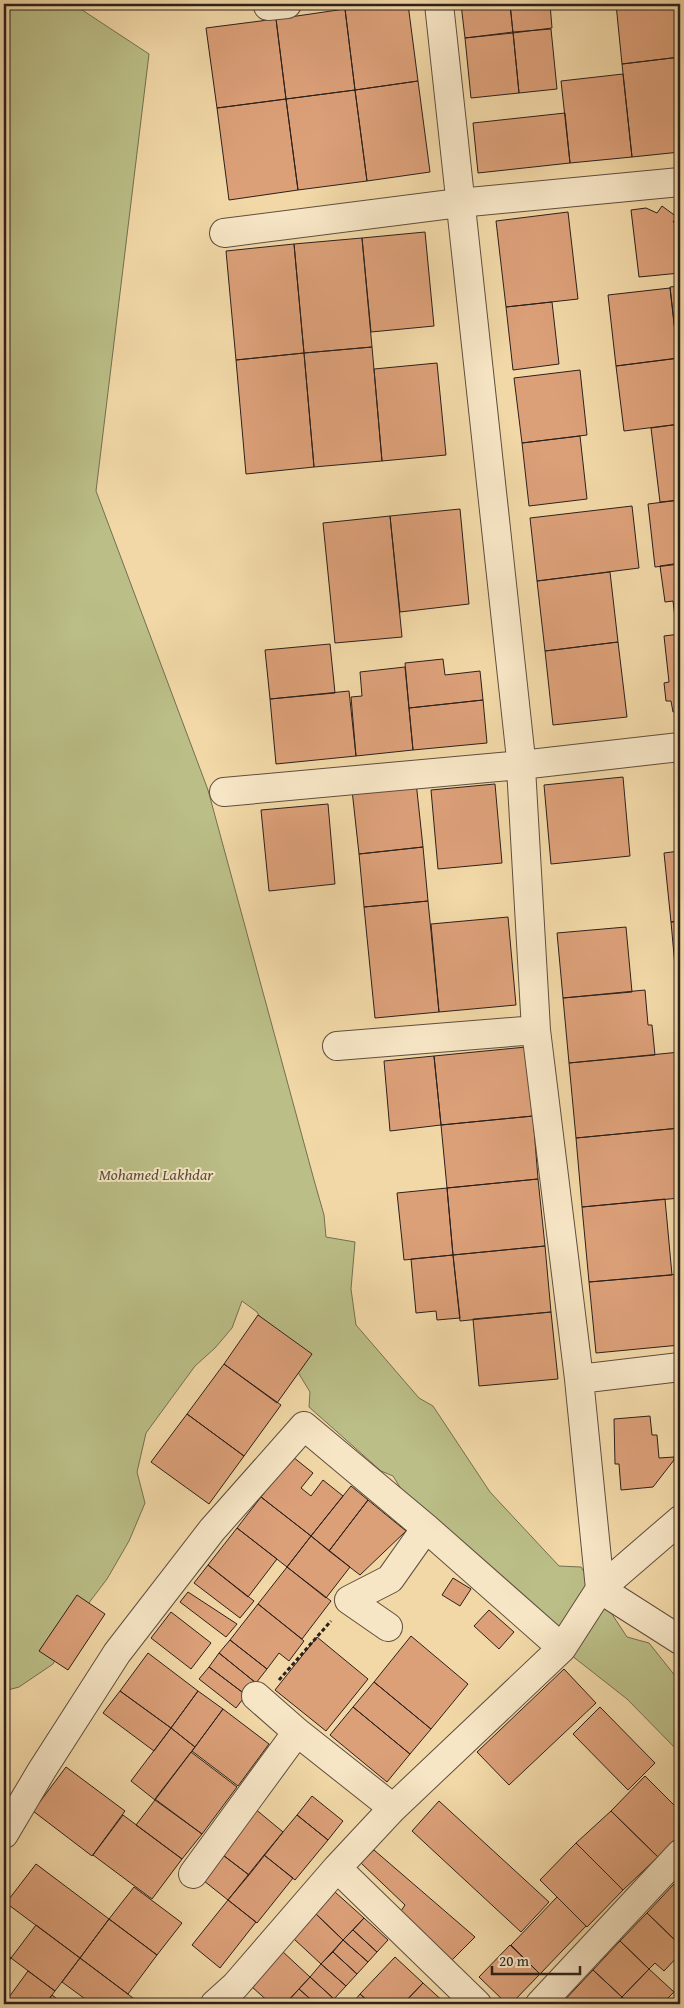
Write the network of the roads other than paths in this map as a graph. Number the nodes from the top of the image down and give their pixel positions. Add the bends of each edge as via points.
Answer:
1 (439, 4) edge
2 (680, 182) edge
3 (459, 203) junction
4 (224, 233) dead end
5 (680, 747) edge
6 (521, 765) junction
7 (224, 792) dead end
8 (536, 1030) junction
9 (337, 1046) dead end
10 (680, 1367) edge
11 (579, 1379) junction
12 (680, 1520) edge
13 (426, 1528) junction
14 (600, 1589) junction
15 (388, 1627) dead end
16 (680, 1640) edge
17 (562, 1648) junction
18 (258, 1699) road end
19 (297, 1732) junction
20 (392, 1808) junction
21 (4, 1834) edge
22 (680, 1854) edge
23 (337, 1868) junction
24 (192, 1874) dead end
25 (215, 2004) edge
26 (477, 2004) edge
27 (540, 2004) edge

1 - 3 street
2 - 3 street
3 - 4 street
3 - 6 street
5 - 6 street
6 - 7 street
6 - 8 street
8 - 9 street
8 - 11 street
10 - 11 street
11 - 14 street
12 - 14 street
13 - 15 street via 390,1579 349,1600
13 - 17 street
13 - 21 street via 304,1426 212,1530 117,1653
14 - 16 street
14 - 17 street
17 - 20 street
18 - 19 street
19 - 20 street
19 - 24 street
20 - 23 street
22 - 27 street
23 - 25 street via 235,1986
23 - 26 street

